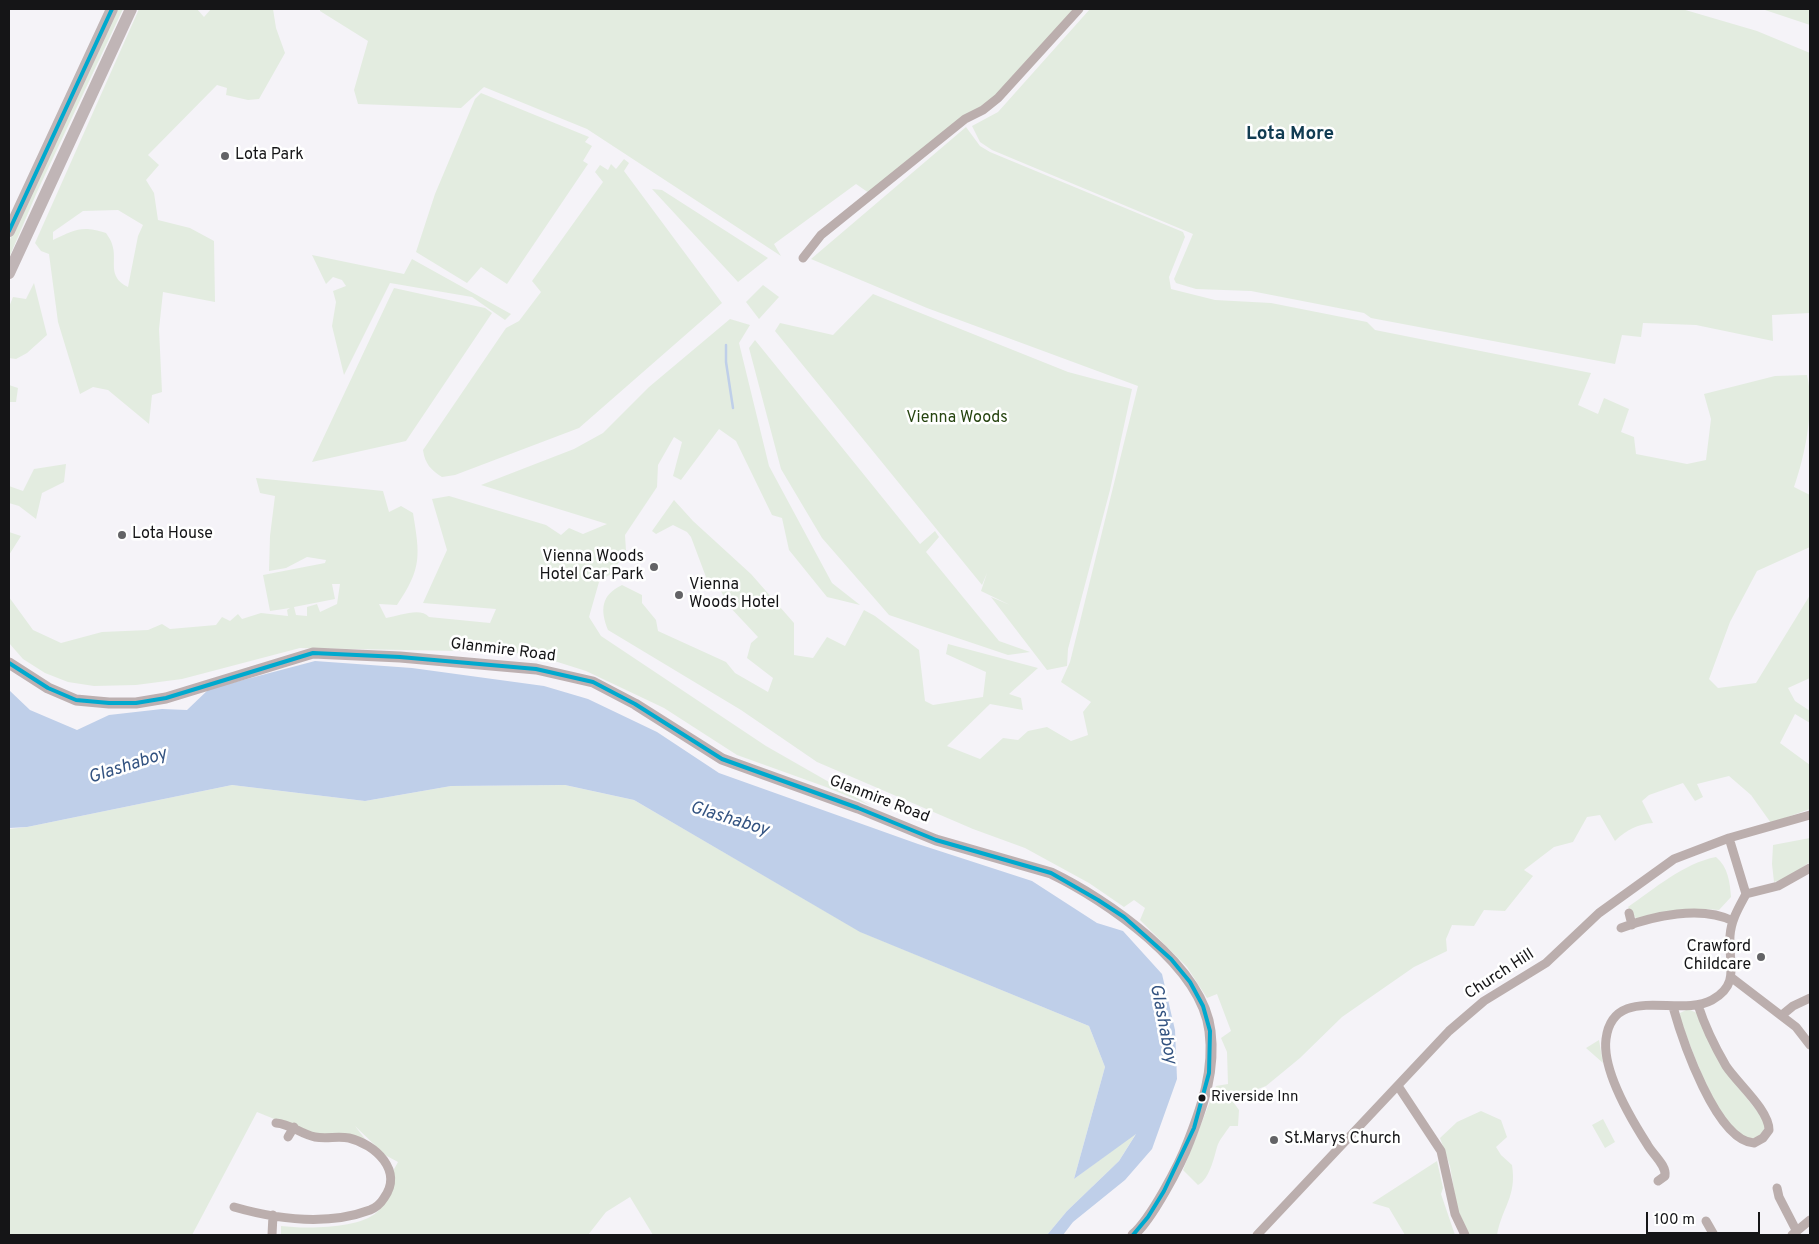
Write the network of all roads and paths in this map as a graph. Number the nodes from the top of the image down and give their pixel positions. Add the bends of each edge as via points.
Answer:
1 (112, 9) edge
2 (131, 9) edge
3 (1079, 9) edge
4 (9, 231) edge
5 (802, 258) dead end
6 (9, 273) edge
7 (9, 662) edge
8 (1810, 815) edge
9 (1729, 838) junction
10 (1810, 868) edge
11 (1746, 894) junction
12 (1629, 913) dead end
13 (1733, 921) junction
14 (1632, 925) junction
15 (1621, 928) dead end
16 (1732, 978) junction
17 (1810, 998) edge
18 (1698, 1005) junction
19 (1673, 1006) junction
20 (1782, 1015) junction
21 (1810, 1045) edge
22 (1398, 1086) junction
23 (276, 1122) dead end
24 (294, 1127) junction
25 (288, 1137) dead end
26 (1658, 1181) dead end
27 (1778, 1188) dead end
28 (234, 1207) dead end
29 (273, 1215) junction
30 (1810, 1220) edge
31 (1706, 1221) dead end
32 (1794, 1233) edge
33 (1137, 1234) edge
34 (272, 1235) edge
35 (1257, 1235) edge
36 (1465, 1235) edge
37 (1714, 1235) edge

1 - 4 highway
2 - 6 highway
3 - 5 street via 998,98 965,119 828,230
7 - 33 main road, Glanmire Road via 48,688 76,700 109,703 166,698 313,653 400,657 546,671 593,682 635,704 722,759 936,840 1051,873 1110,907 1150,939 1184,974 1198,994 1210,1030 1210,1082 1198,1120 1184,1154
8 - 9 street, Church Hill
9 - 11 street
9 - 22 street, Church Hill via 1674,859 1599,913 1546,963 1465,1016
10 - 11 street via 1778,886
11 - 13 street
12 - 14 street
13 - 14 street via 1718,914 1695,914
13 - 16 street via 1730,936
14 - 15 street
16 - 18 street via 1722,993
16 - 20 street
17 - 20 street
18 - 19 street
18 - 19 street via 1725,1064 1766,1117 1769,1130 1754,1143 1739,1139 1731,1130 1699,1080 1682,1040
19 - 26 street via 1634,1005 1615,1019 1607,1031 1606,1040 1616,1084 1654,1162 1666,1174
20 - 21 street
22 - 35 street, Church Hill
22 - 36 street via 1441,1151 1454,1214
23 - 24 street
24 - 25 street
24 - 29 street via 302,1133 321,1138 348,1138 378,1152 389,1169 390,1191 371,1210 316,1219
27 - 32 street
28 - 29 street
29 - 34 street
30 - 32 street
31 - 37 street

